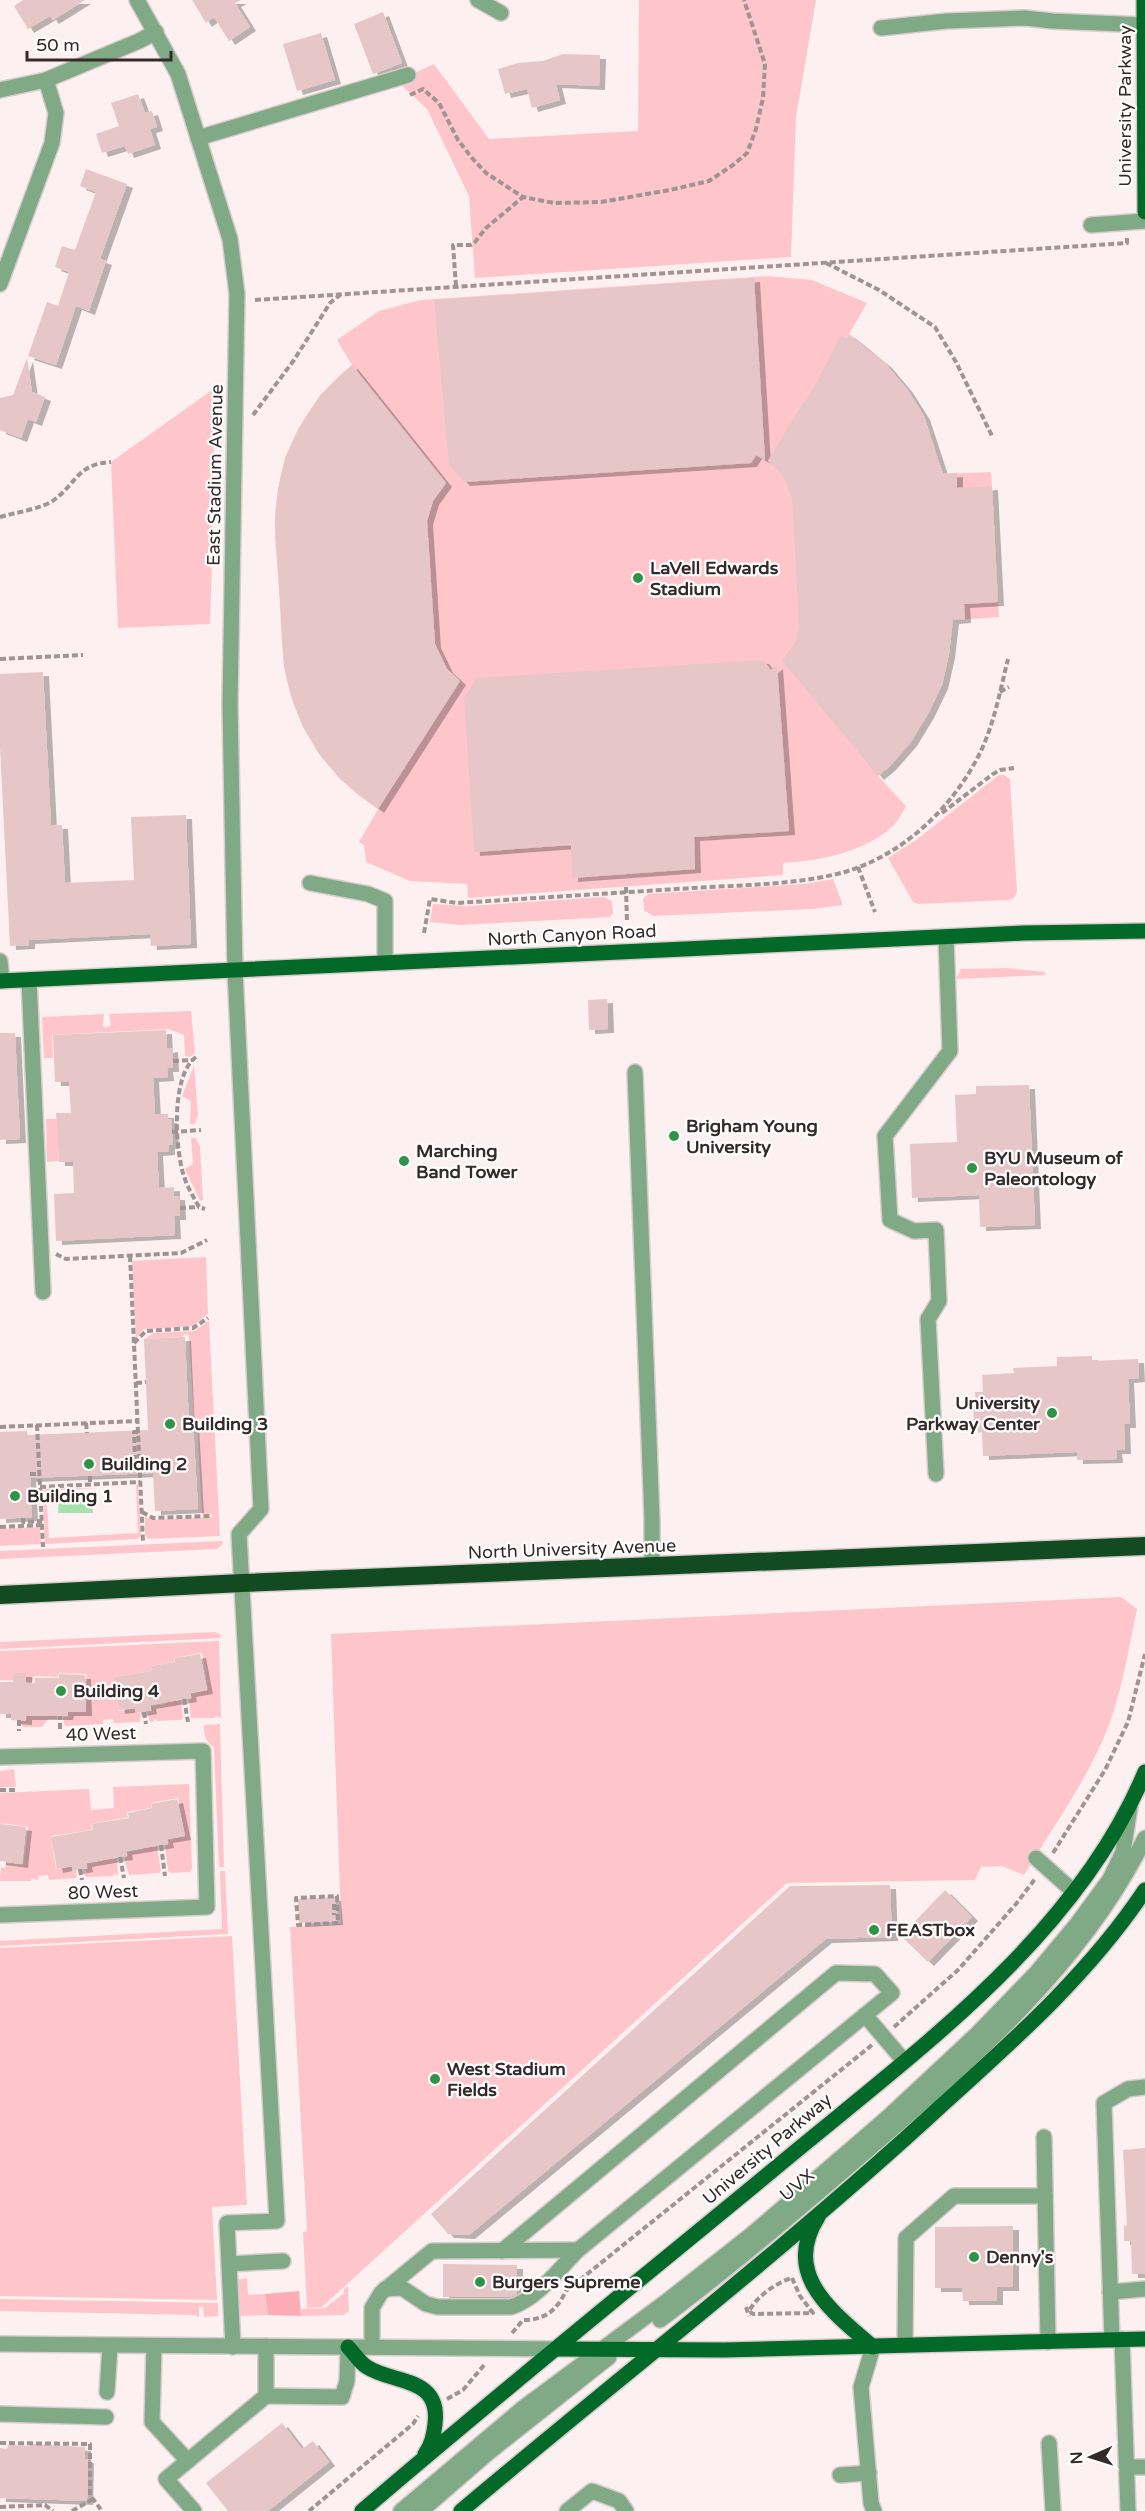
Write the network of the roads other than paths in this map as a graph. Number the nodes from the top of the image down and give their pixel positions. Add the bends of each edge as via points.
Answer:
1 (137, 0) edge
2 (478, 0) edge
3 (1144, 0) edge
4 (501, 13) dead end
5 (1145, 25) edge
6 (881, 27) dead end
7 (156, 32) junction
8 (408, 75) dead end
9 (46, 80) junction
10 (0, 90) edge
11 (198, 138) junction
12 (1145, 212) edge
13 (1145, 221) edge
14 (1091, 225) dead end
15 (0, 284) edge
16 (310, 883) dead end
17 (1145, 931) edge
18 (946, 937) junction
19 (0, 962) edge
20 (384, 963) junction
21 (235, 971) junction
22 (29, 980) junction
23 (1, 981) edge
24 (635, 1072) dead end
25 (43, 1292) dead end
26 (936, 1474) dead end
27 (1145, 1546) edge
28 (652, 1567) junction
29 (242, 1583) junction
30 (0, 1595) edge
31 (0, 1756) edge
32 (1145, 1772) edge
33 (1130, 1807) junction
34 (1145, 1838) edge
35 (1036, 1858) dead end
36 (1145, 1890) edge
37 (1074, 1892) junction
38 (207, 1907) joint
39 (0, 1916) edge
40 (865, 2015) junction
41 (904, 2061) junction
42 (1145, 2087) edge
43 (1044, 2137) dead end
44 (1045, 2196) junction
45 (825, 2208) junction
46 (578, 2250) junction
47 (502, 2251) junction
48 (283, 2261) dead end
49 (229, 2264) junction
50 (386, 2289) junction
51 (1145, 2289) edge
52 (1110, 2292) junction
53 (1117, 2339) junction
54 (1145, 2339) edge
55 (1048, 2342) junction
56 (0, 2344) edge
57 (905, 2345) junction
58 (110, 2346) junction
59 (154, 2346) junction
60 (266, 2346) junction
61 (233, 2347) junction
62 (348, 2347) junction
63 (372, 2347) junction
64 (873, 2347) junction
65 (557, 2349) junction
66 (602, 2350) junction
67 (619, 2350) junction
68 (655, 2350) junction
69 (107, 2392) dead end
70 (266, 2396) junction
71 (0, 2414) edge
72 (106, 2417) dead end
73 (1049, 2443) dead end
74 (188, 2461) junction
75 (418, 2463) junction
76 (1126, 2467) junction
77 (1145, 2467) edge
78 (869, 2473) junction
79 (840, 2475) dead end
80 (194, 2511) edge
81 (362, 2511) edge
82 (401, 2511) edge
83 (421, 2511) edge
84 (461, 2511) edge
85 (567, 2511) edge
86 (626, 2511) edge
87 (874, 2511) edge
88 (1053, 2511) edge
89 (1128, 2511) edge

1 - 7 street, East Stadium Avenue
2 - 4 street
3 - 5 main road, University Parkway
5 - 6 street via 1025,18
5 - 12 main road, University Parkway
7 - 9 street
7 - 11 street, East Stadium Avenue via 178,74
8 - 11 street
9 - 10 street
9 - 15 street via 56,113 52,143
11 - 21 street, East Stadium Avenue via 230,239 237,294 230,704
13 - 14 street
16 - 20 street via 385,901
17 - 18 main road, North Canyon Road
18 - 20 main road, North Canyon Road
18 - 26 street via 951,1051 885,1136 890,1220 914,1231 936,1230 939,1301 928,1318
19 - 23 street
20 - 21 main road, North Canyon Road
21 - 22 main road, North Canyon Road
21 - 29 street, East Stadium Avenue via 261,1509 239,1534
22 - 23 main road, North Canyon Road
22 - 25 street
24 - 28 street
27 - 28 highway, North University Avenue
28 - 29 highway, North University Avenue
29 - 30 highway, North University Avenue
29 - 49 street, East Stadium Avenue via 277,2221 228,2223
31 - 38 street, 40 West via 203,1751
32 - 33 main road, University Parkway
33 - 37 main road, University Parkway
33 - 66 street via 1123,1852 1110,1879 1014,1997 832,2166 751,2235
34 - 67 street, UVX via 1122,1881 1087,1931 1042,1985 975,2053 811,2199
35 - 37 street
36 - 45 main road via 1106,1943 1034,2019
37 - 41 main road, University Parkway via 1027,1947 952,2022
38 - 39 street, 80 West
40 - 41 street
40 - 46 street
40 - 47 street via 892,1993 875,1974 836,1973
41 - 65 main road, University Parkway
42 - 52 street via 1128,2089 1104,2103
43 - 44 street
44 - 55 street
44 - 57 street via 954,2196 906,2238
45 - 64 main road via 808,2242 810,2280 823,2302
45 - 68 main road
46 - 47 street
46 - 50 street via 532,2295 511,2307 438,2307 402,2288
47 - 50 street via 432,2251
48 - 49 street
49 - 61 street
50 - 63 street via 372,2308
51 - 52 street
52 - 53 street
53 - 54 main road
53 - 55 main road
53 - 76 street
55 - 57 main road
56 - 58 street
57 - 64 main road
58 - 59 street
58 - 69 street
59 - 61 street
59 - 74 street via 152,2422
60 - 61 street
60 - 62 street
60 - 70 street
62 - 63 street
62 - 70 street via 347,2381 342,2397
62 - 75 main road via 368,2368 414,2384 432,2399 436,2417 431,2446
63 - 65 street
64 - 68 main road
64 - 78 street via 861,2387
65 - 66 main road
65 - 75 main road, University Parkway
66 - 67 main road
66 - 82 street via 523,2409
67 - 68 main road
67 - 83 street, UVX
68 - 84 main road
70 - 74 street
71 - 72 street
73 - 88 street
74 - 80 street via 166,2479
75 - 81 main road, University Parkway
76 - 77 street
76 - 89 street
78 - 79 street
78 - 87 street
85 - 86 street via 592,2491 619,2501

